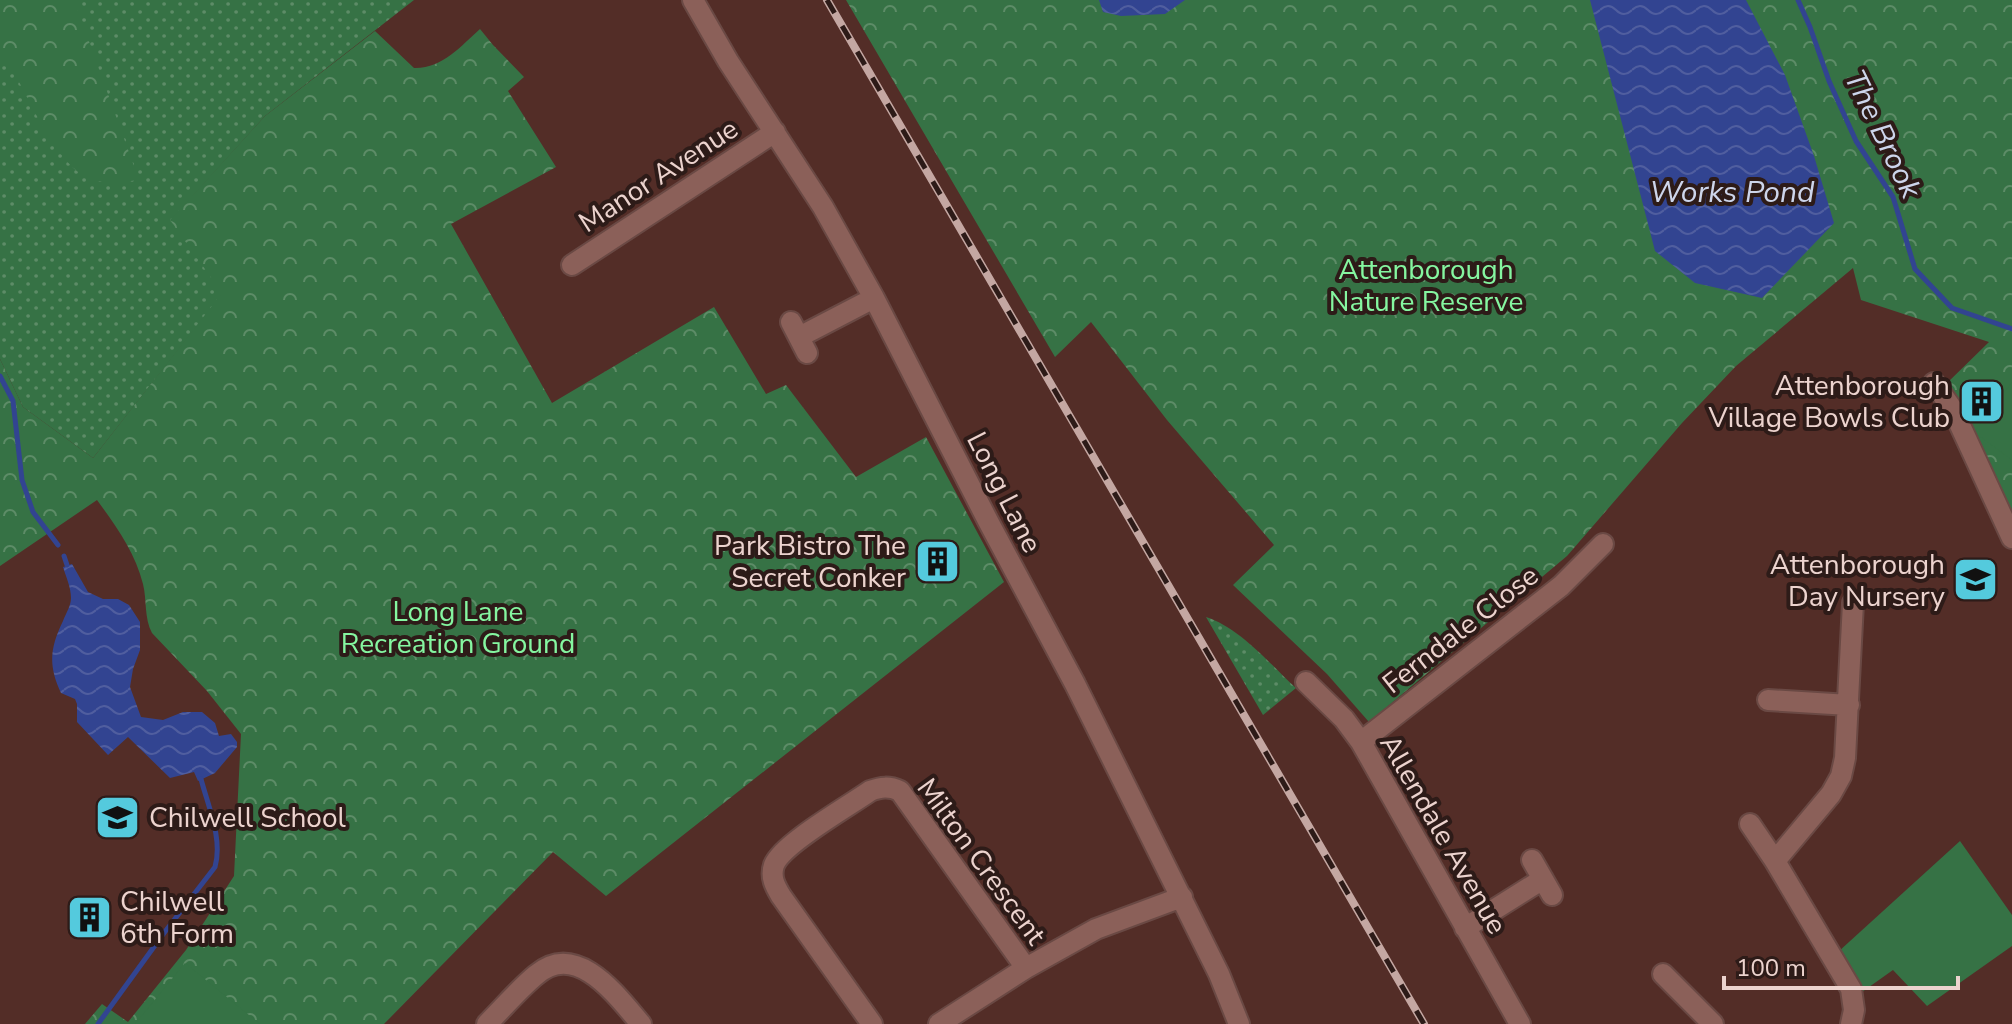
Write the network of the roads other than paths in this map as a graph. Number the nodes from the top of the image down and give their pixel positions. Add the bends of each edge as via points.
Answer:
1 (693, 0) edge
2 (775, 132) junction
3 (572, 265) dead end
4 (874, 298) junction
5 (799, 337) dead end
6 (1934, 383) dead end
7 (2012, 538) edge
8 (1599, 557) dead end
9 (1859, 615) dead end
10 (1788, 680) dead end
11 (1306, 682) dead end
12 (1849, 705) junction
13 (1361, 742) junction
14 (1750, 824) dead end
15 (1532, 860) dead end
16 (1775, 861) junction
17 (1182, 897) junction
18 (1465, 928) junction
19 (1026, 968) junction
20 (1671, 977) dead end
21 (487, 1024) edge
22 (641, 1024) edge
23 (872, 1024) edge
24 (939, 1024) edge
25 (1239, 1024) edge
26 (1520, 1024) edge
27 (1713, 1024) edge
28 (1851, 1024) edge

1 - 2 street, Long Lane
2 - 3 street, Manor Avenue
2 - 4 street, Long Lane
4 - 5 street
4 - 17 street, Long Lane
6 - 7 street via 1953,410
8 - 13 street, Ferndale Close
9 - 12 street
10 - 12 street via 1777,700
11 - 13 street, Allendale Avenue
12 - 16 street via 1841,776
13 - 18 street, Allendale Avenue
14 - 16 street
15 - 18 street via 1548,887
16 - 28 street via 1851,989
17 - 19 street via 1096,929
17 - 25 street, Long Lane
18 - 26 street, Allendale Avenue
19 - 23 street, Milton Crescent via 905,797 892,787 881,787 787,848 773,872 781,896
19 - 24 street
20 - 27 street
21 - 22 street via 536,975 564,963 595,975

